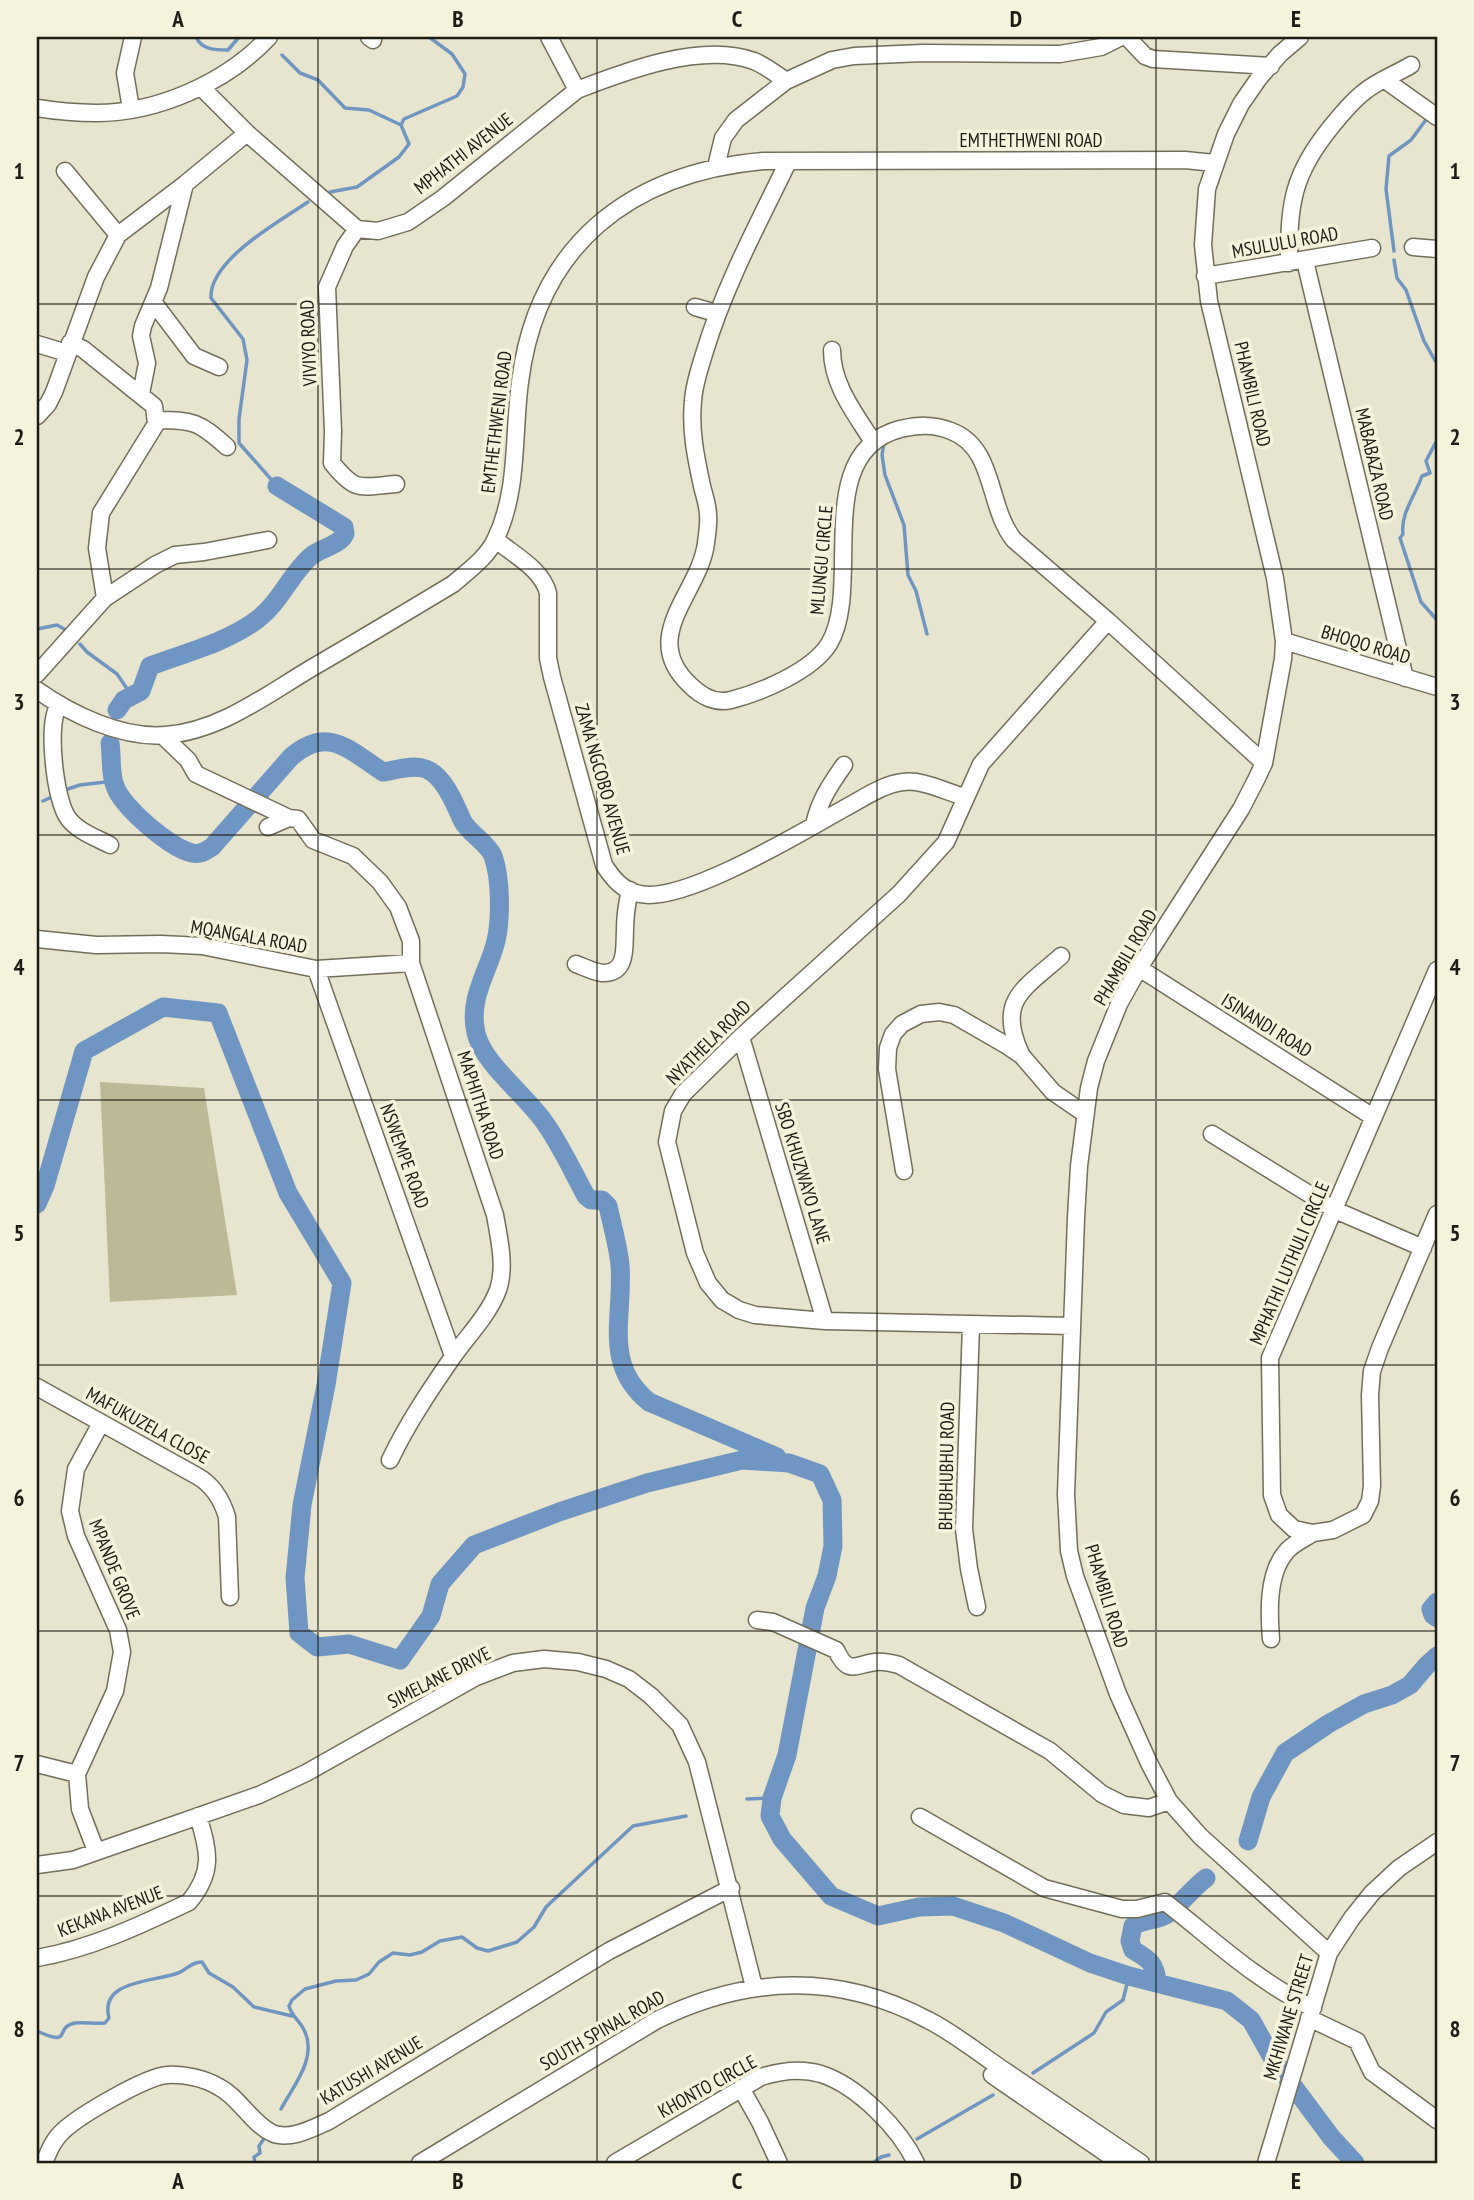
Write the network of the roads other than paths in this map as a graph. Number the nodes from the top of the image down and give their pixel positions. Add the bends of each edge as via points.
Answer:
1 (270, 37) edge
2 (549, 37) edge
3 (1121, 37) edge
4 (1127, 37) edge
5 (130, 38) edge
6 (1297, 38) edge
7 (921, 45) edge
8 (1411, 65) dead end
9 (1271, 66) junction
10 (786, 80) junction
11 (1385, 80) junction
12 (201, 88) junction
13 (577, 90) junction
14 (37, 108) edge
15 (131, 109) junction
16 (1437, 117) edge
17 (247, 133) junction
18 (788, 162) junction
19 (1214, 163) junction
20 (716, 167) junction
21 (65, 171) dead end
22 (186, 184) junction
23 (357, 229) junction
24 (118, 235) junction
25 (1413, 247) dead end
26 (1372, 248) dead end
27 (1437, 249) edge
28 (1297, 262) junction
29 (1205, 276) junction
30 (154, 303) junction
31 (695, 307) dead end
32 (716, 313) junction
33 (37, 344) edge
34 (68, 348) junction
35 (832, 350) dead end
36 (219, 367) dead end
37 (141, 394) junction
38 (37, 416) edge
39 (157, 420) junction
40 (873, 442) junction
41 (227, 447) dead end
42 (396, 484) dead end
43 (268, 540) dead end
44 (496, 540) junction
45 (105, 598) junction
46 (1108, 621) junction
47 (1283, 641) junction
48 (37, 674) edge
49 (1405, 678) junction
50 (1437, 687) edge
51 (37, 690) edge
52 (59, 705) junction
53 (163, 736) junction
54 (1264, 763) junction
55 (844, 765) dead end
56 (965, 797) junction
57 (289, 818) junction
58 (814, 825) junction
59 (268, 827) dead end
60 (110, 845) dead end
61 (630, 890) junction
62 (37, 939) edge
63 (1061, 956) dead end
64 (411, 962) junction
65 (576, 964) dead end
66 (1139, 968) junction
67 (316, 970) junction
68 (1437, 970) edge
69 (741, 1037) junction
70 (1022, 1056) junction
71 (1085, 1114) junction
72 (1373, 1117) junction
73 (1212, 1134) dead end
74 (904, 1171) dead end
75 (1335, 1210) junction
76 (1437, 1214) edge
77 (1423, 1248) junction
78 (825, 1321) junction
79 (971, 1325) junction
80 (1072, 1326) junction
81 (453, 1356) junction
82 (37, 1387) edge
83 (101, 1423) junction
84 (390, 1460) dead end
85 (1313, 1533) junction
86 (230, 1597) dead end
87 (977, 1607) dead end
88 (757, 1620) dead end
89 (1270, 1639) dead end
90 (37, 1764) edge
91 (77, 1774) junction
92 (1169, 1801) junction
93 (198, 1816) junction
94 (920, 1817) dead end
95 (1437, 1842) edge
96 (96, 1851) junction
97 (37, 1865) edge
98 (731, 1888) junction
99 (1329, 1953) junction
100 (37, 1958) edge
101 (754, 1987) junction
102 (903, 2009) junction
103 (1309, 2018) junction
104 (741, 2088) junction
105 (1437, 2120) edge
106 (44, 2163) edge
107 (420, 2163) edge
108 (615, 2163) edge
109 (779, 2163) edge
110 (916, 2163) edge
111 (1120, 2163) edge
112 (1140, 2163) edge
113 (1266, 2163) edge

1 - 12 street
2 - 13 street
3 - 7 street via 1101,47 1060,54
4 - 9 street via 1153,59
5 - 15 street via 125,73
6 - 9 street, PHAMBILI ROAD
7 - 10 street via 832,60
8 - 11 street, MABABAZA ROAD
9 - 19 street, PHAMBILI ROAD via 1241,104
10 - 13 street, MPHATHI AVENUE via 754,61 713,55 660,62
10 - 20 street via 728,129
11 - 16 street
11 - 28 street, MABABAZA ROAD via 1345,110 1306,161 1291,206
12 - 15 street
12 - 17 street
13 - 23 street, MPHATHI AVENUE via 408,222 377,231
14 - 15 street via 98,113
17 - 22 street
17 - 23 street
18 - 19 street, EMTHETHWENI ROAD
18 - 20 street, EMTHETHWENI ROAD
18 - 32 street, MLUNGU CIRCLE
19 - 29 street, PHAMBILI ROAD via 1204,214
20 - 44 street, EMTHETHWENI ROAD via 669,180 622,204 576,246 551,283 525,353 514,464
21 - 24 street
22 - 24 street
22 - 30 street
23 - 42 street, VIVIYO ROAD via 327,287 332,463 352,485
24 - 34 street
25 - 27 street
26 - 28 street, MSULULU ROAD
28 - 29 street, MSULULU ROAD
28 - 49 street, MABABAZA ROAD
29 - 47 street, PHAMBILI ROAD via 1275,578
30 - 36 street via 194,356
30 - 37 street via 141,336 147,363
31 - 32 street
32 - 40 street, MLUNGU CIRCLE via 692,410 708,514 705,548 671,626 670,644 683,679 698,693 717,701 730,700 787,678 812,663 828,646 840,611 850,478
33 - 34 street
34 - 37 street via 83,349
34 - 38 street via 48,404
35 - 40 street via 841,390
37 - 39 street via 154,405
39 - 41 street via 193,422
39 - 45 street via 101,513 97,548
40 - 46 street via 924,424 970,440 984,462 1004,528
43 - 45 street via 175,555
44 - 53 street, EMTHETHWENI ROAD via 453,584 256,701 221,721
44 - 61 street, ZAMA NGCOBO AVENUE via 546,584 548,658 594,830 609,872
45 - 48 street
46 - 54 street
46 - 56 street, NYATHELA ROAD via 996,745
47 - 49 street, BHOQO ROAD
47 - 54 street, PHAMBILI ROAD
49 - 50 street, BHOQO ROAD
51 - 52 street, EMTHETHWENI ROAD
52 - 53 street, EMTHETHWENI ROAD via 103,724
52 - 60 street via 54,711 53,731 64,810 73,823
53 - 57 street via 196,774
54 - 66 street, PHAMBILI ROAD via 1241,809
55 - 58 street via 824,793
56 - 58 street via 912,781 900,782
56 - 69 street, NYATHELA ROAD via 947,842 899,894
57 - 59 street
57 - 64 street, MAPHITHA ROAD via 298,818 313,840 353,856 380,882 398,907 411,941
58 - 61 street via 722,875 666,894
61 - 65 street via 620,967 600,973
62 - 67 street, MQANGALA ROAD via 202,946
63 - 70 street via 1019,993 1013,1004 1012,1035
64 - 67 street, MQANGALA ROAD
64 - 81 street, MAPHITHA ROAD via 495,1215 501,1249 499,1288 486,1314
66 - 71 street, PHAMBILI ROAD via 1096,1061
66 - 72 street, ISINANDI ROAD
67 - 81 street, NSWEMPE ROAD
68 - 72 street, MPHATHI LUTHULI CIRCLE
69 - 78 street, SBO KHUZWAYO LANE
69 - 78 street, NYATHELA ROAD via 683,1094 668,1129 669,1154 695,1253 708,1283 722,1300 739,1310
70 - 71 street via 1053,1092
70 - 74 street via 954,1016 920,1014 902,1024 888,1048 887,1069
71 - 80 street, PHAMBILI ROAD
72 - 75 street, MPHATHI LUTHULI CIRCLE
73 - 75 street
75 - 77 street
75 - 85 street, MPHATHI LUTHULI CIRCLE via 1270,1358 1272,1495 1279,1515 1294,1529
76 - 77 street
77 - 85 street via 1372,1371 1370,1502 1363,1515 1349,1524
78 - 79 street, NYATHELA ROAD
79 - 80 street, NYATHELA ROAD
79 - 87 street, BHUBHUBHU ROAD via 964,1529
80 - 92 street, PHAMBILI ROAD via 1066,1477 1069,1551 1118,1694
81 - 84 street, MAPHITHA ROAD via 401,1435
82 - 83 street, MAFUKUZELA CLOSE
83 - 86 street, MAFUKUZELA CLOSE via 212,1487 228,1517
83 - 91 street, MPANDE GROVE via 76,1469 70,1511 76,1536 118,1630 122,1653 116,1691
85 - 89 street via 1280,1560 1271,1595
88 - 92 street via 778,1624 836,1650 849,1666 899,1665 1050,1751 1102,1794 1124,1805 1149,1808
90 - 91 street
91 - 96 street via 80,1809
92 - 99 street, PHAMBILI ROAD via 1200,1836
93 - 96 street, SIMELANE DRIVE
93 - 98 street, SIMELANE DRIVE via 306,1773 476,1677 513,1663 544,1659 578,1662 629,1679 680,1725 697,1762
93 - 100 street, KEKANA AVENUE via 208,1861 206,1875 189,1902 97,1942
94 - 103 street via 1044,1888 1122,1909 1165,1902 1215,1945 1288,1996
95 - 99 street, MKHIWANE STREET via 1372,1893
96 - 97 street, SIMELANE DRIVE
98 - 101 street, SIMELANE DRIVE
98 - 106 street, KATUSHI AVENUE via 609,1951 329,2121 305,2131 272,2133 221,2087 166,2075 81,2117 62,2131
99 - 103 street, MKHIWANE STREET
101 - 102 street, SOUTH SPINAL ROAD via 820,1986
101 - 107 street, SOUTH SPINAL ROAD via 704,2000 657,2020
102 - 111 street, SOUTH SPINAL ROAD
102 - 112 street, SOUTH SPINAL ROAD via 928,2020
103 - 105 street via 1357,2041 1372,2072
103 - 113 street, MKHIWANE STREET
104 - 108 street, KHONTO CIRCLE
104 - 109 street
104 - 110 street, KHONTO CIRCLE via 781,2071 821,2074 855,2093 881,2116

